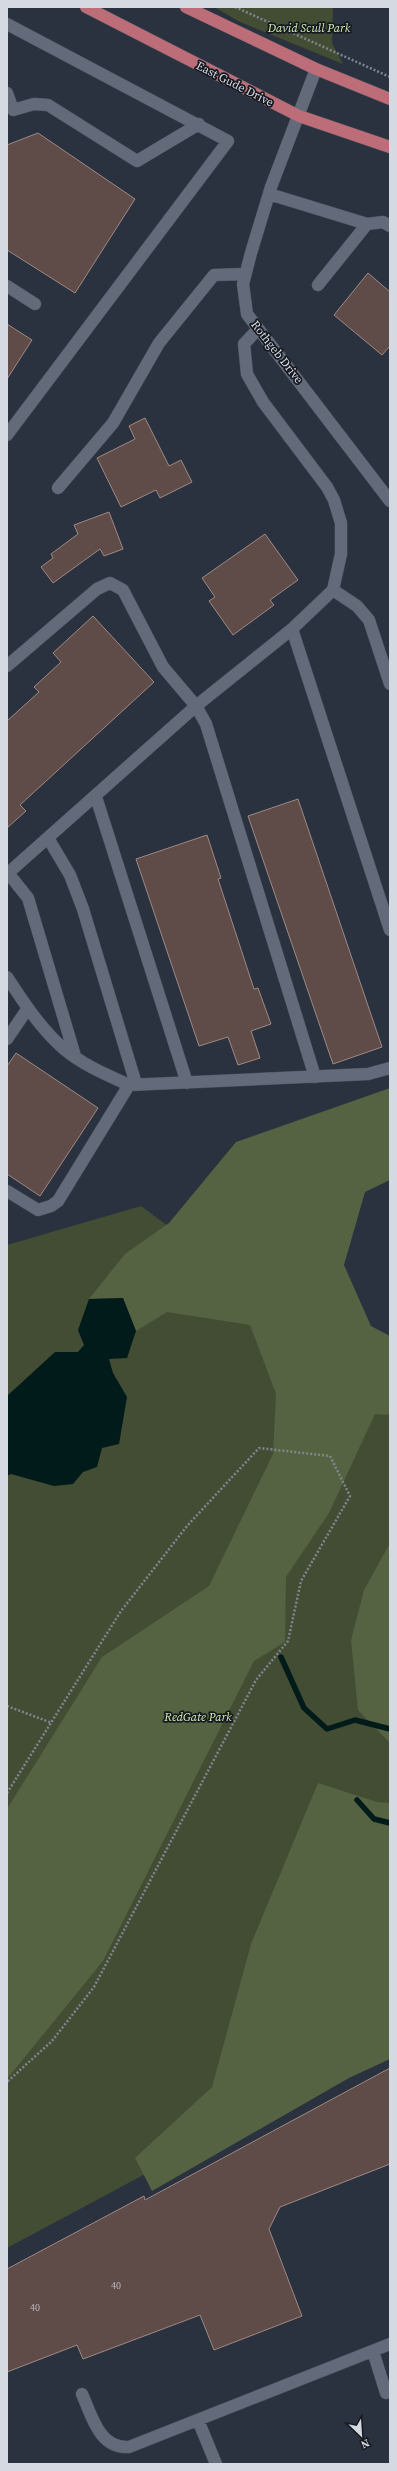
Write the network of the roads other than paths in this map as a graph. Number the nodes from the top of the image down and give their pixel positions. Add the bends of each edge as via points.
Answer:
1 (86, 7) edge
2 (186, 7) edge
3 (7, 24) edge
4 (316, 69) junction
5 (7, 93) edge
6 (390, 99) edge
7 (10, 111) edge
8 (299, 116) junction
9 (199, 124) junction
10 (390, 147) edge
11 (269, 194) junction
12 (366, 224) junction
13 (390, 226) edge
14 (245, 274) junction
15 (318, 285) dead end
16 (7, 286) edge
17 (35, 304) dead end
18 (258, 329) junction
19 (7, 435) edge
20 (58, 488) dead end
21 (390, 501) edge
22 (333, 590) junction
23 (292, 629) junction
24 (7, 666) edge
25 (390, 684) edge
26 (196, 706) junction
27 (96, 797) junction
28 (48, 838) junction
29 (8, 874) edge
30 (390, 930) edge
31 (7, 977) edge
32 (28, 1008) junction
33 (7, 1039) edge
34 (75, 1056) junction
35 (390, 1068) edge
36 (314, 1077) junction
37 (186, 1083) junction
38 (133, 1085) junction
39 (7, 1191) edge
40 (390, 2344) edge
41 (373, 2350) junction
42 (386, 2393) dead end
43 (82, 2394) dead end
44 (198, 2420) junction
45 (216, 2464) edge

1 - 8 main road, East Gude Drive
2 - 4 main road
3 - 9 street
4 - 6 main road
4 - 8 street, Rothgeb Drive
5 - 7 street
7 - 9 street via 34,104 48,105 137,162
8 - 10 main road, East Gude Drive
8 - 11 street, Rothgeb Drive
9 - 19 street via 228,141
11 - 12 street
11 - 14 street, Rothgeb Drive
12 - 13 street via 383,222
12 - 15 street
14 - 18 street, Rothgeb Drive via 243,284 247,314
14 - 20 street via 214,275 159,343 113,422
16 - 17 street
18 - 21 street, Rothgeb Drive
18 - 22 street via 244,344 247,374 263,402 327,487 341,523 340,554
22 - 23 street
22 - 25 street via 358,606 368,620
23 - 26 street
23 - 30 street
24 - 26 street via 97,589 110,584 123,590 162,667
26 - 27 street
26 - 36 street via 206,724
27 - 28 street
27 - 37 street
28 - 29 street
28 - 38 street via 70,875 83,909
29 - 34 street via 28,898
31 - 32 street
32 - 33 street
32 - 34 street via 65,1050
34 - 38 street via 94,1068
35 - 36 street via 368,1074
36 - 37 street
37 - 38 street
38 - 39 street via 58,1201 38,1210
40 - 41 street
41 - 42 street
41 - 44 street
43 - 44 street via 97,2430 104,2438 121,2448
44 - 45 street

